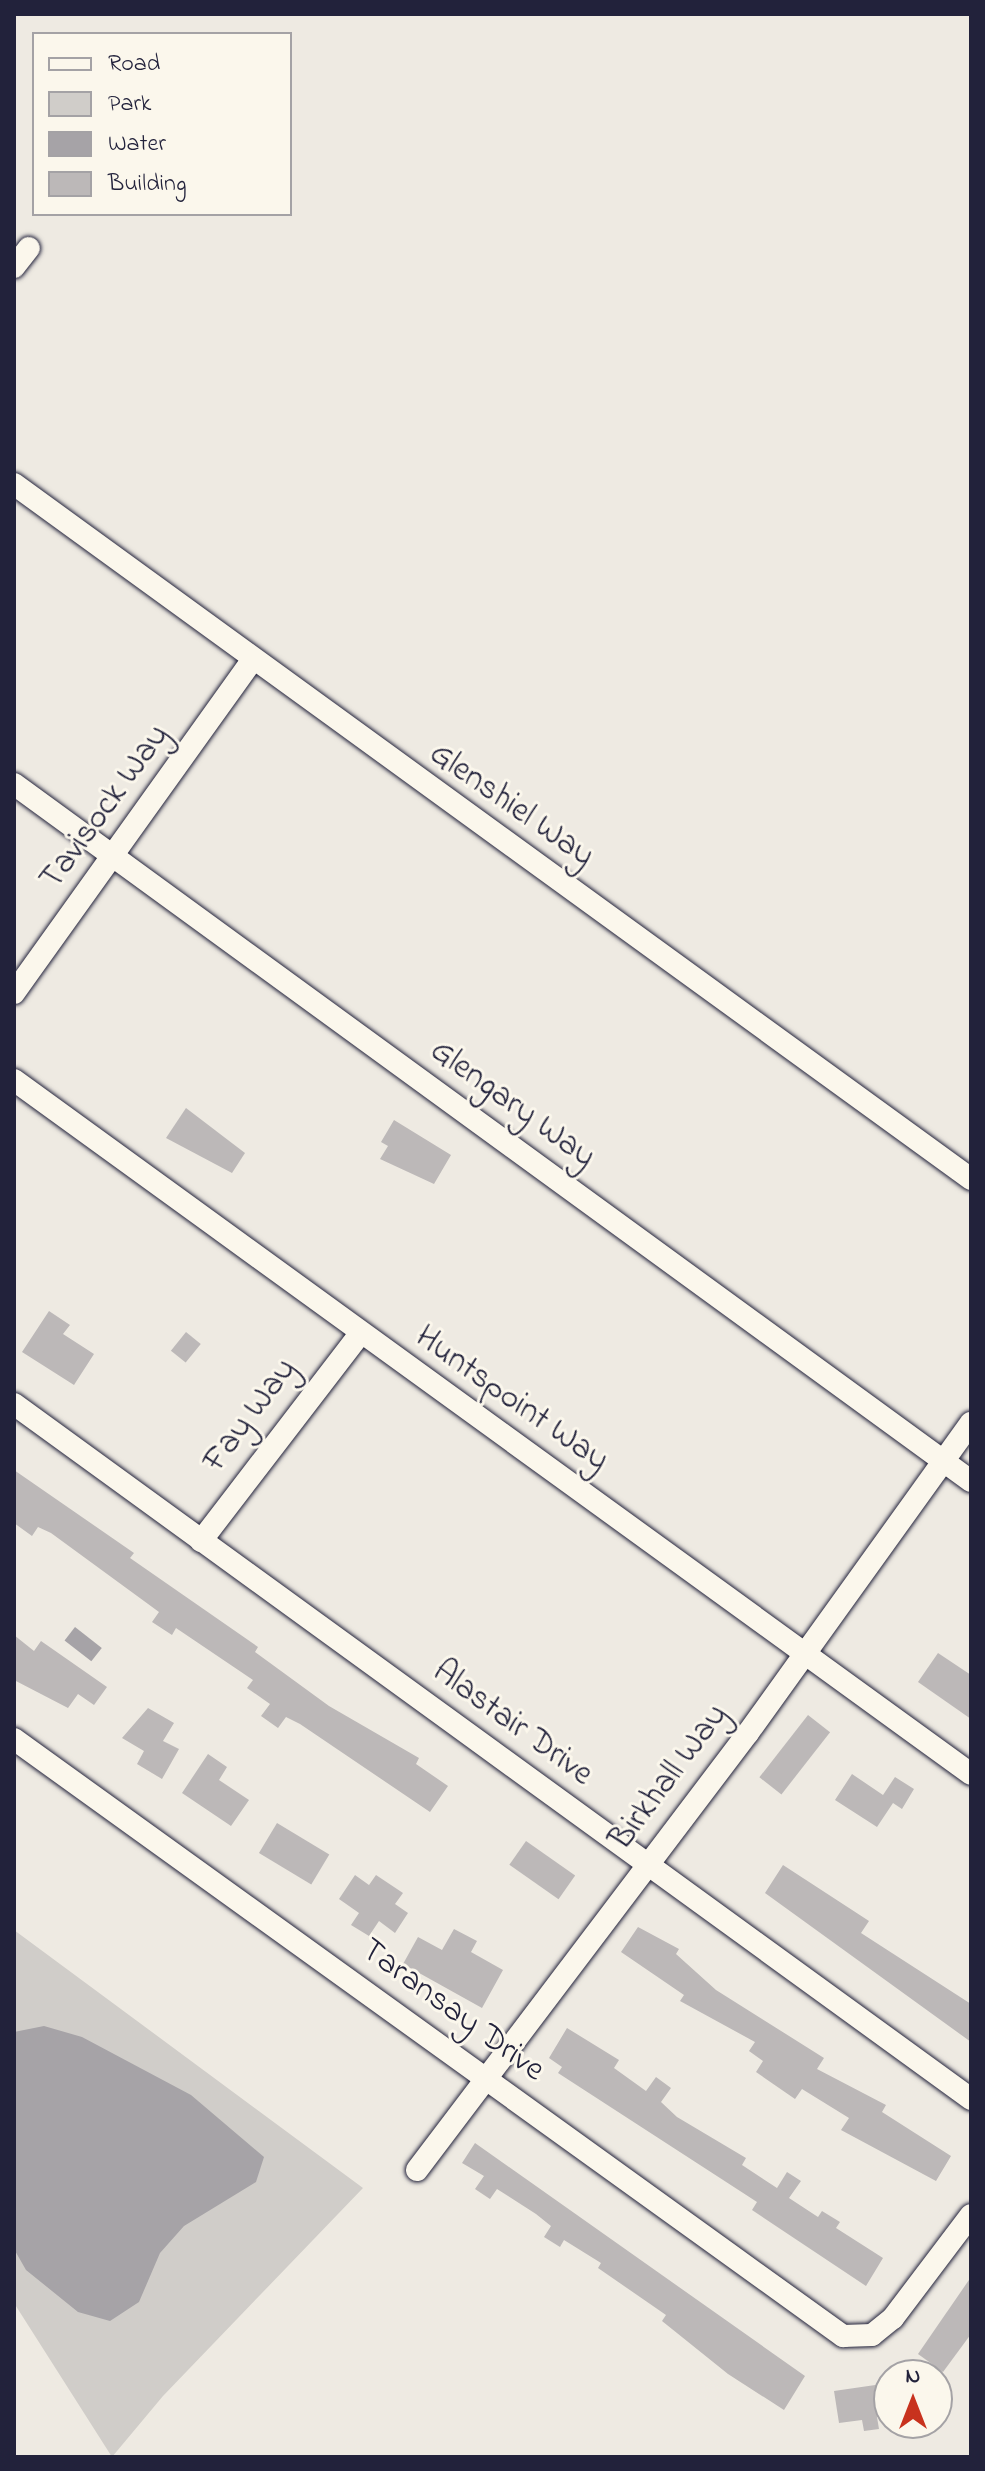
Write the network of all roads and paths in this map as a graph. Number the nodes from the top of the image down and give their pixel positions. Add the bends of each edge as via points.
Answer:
1 (29, 248) dead end
2 (14, 267) edge
3 (14, 484) edge
4 (252, 661) junction
5 (14, 784) edge
6 (113, 858) junction
7 (14, 993) edge
8 (14, 1080) edge
9 (971, 1179) edge
10 (360, 1334) junction
11 (14, 1404) edge
12 (971, 1423) edge
13 (944, 1461) junction
14 (971, 1481) edge
15 (201, 1541) junction
16 (806, 1653) junction
17 (14, 1739) edge
18 (971, 1774) edge
19 (648, 1863) junction
20 (487, 2080) junction
21 (971, 2099) edge
22 (417, 2170) dead end
23 (971, 2215) edge

1 - 2 street
3 - 4 street, Glenshiel Way
4 - 6 street, Tavisock Way
4 - 9 street, Glenshiel Way
5 - 6 street, Glengary Way
6 - 7 street, Tavisock Way
6 - 13 street, Glengary Way
8 - 10 street, Huntspoint Way
10 - 15 street, Fay Way
10 - 16 street, Huntspoint Way
11 - 15 street, Alastair Drive
12 - 13 street, Birkhall Way
13 - 14 street, Glengary Way
13 - 16 street, Birkhall Way
15 - 19 street, Alastair Drive
16 - 18 street, Huntspoint Way
16 - 19 street, Birkhall Way
17 - 20 street, Taransay Drive
19 - 20 street, Birkhall Way
19 - 21 street, Alastair Drive
20 - 22 street, Birkhall Way
20 - 23 street, Taransay Drive via 849,2338 872,2335 893,2318

